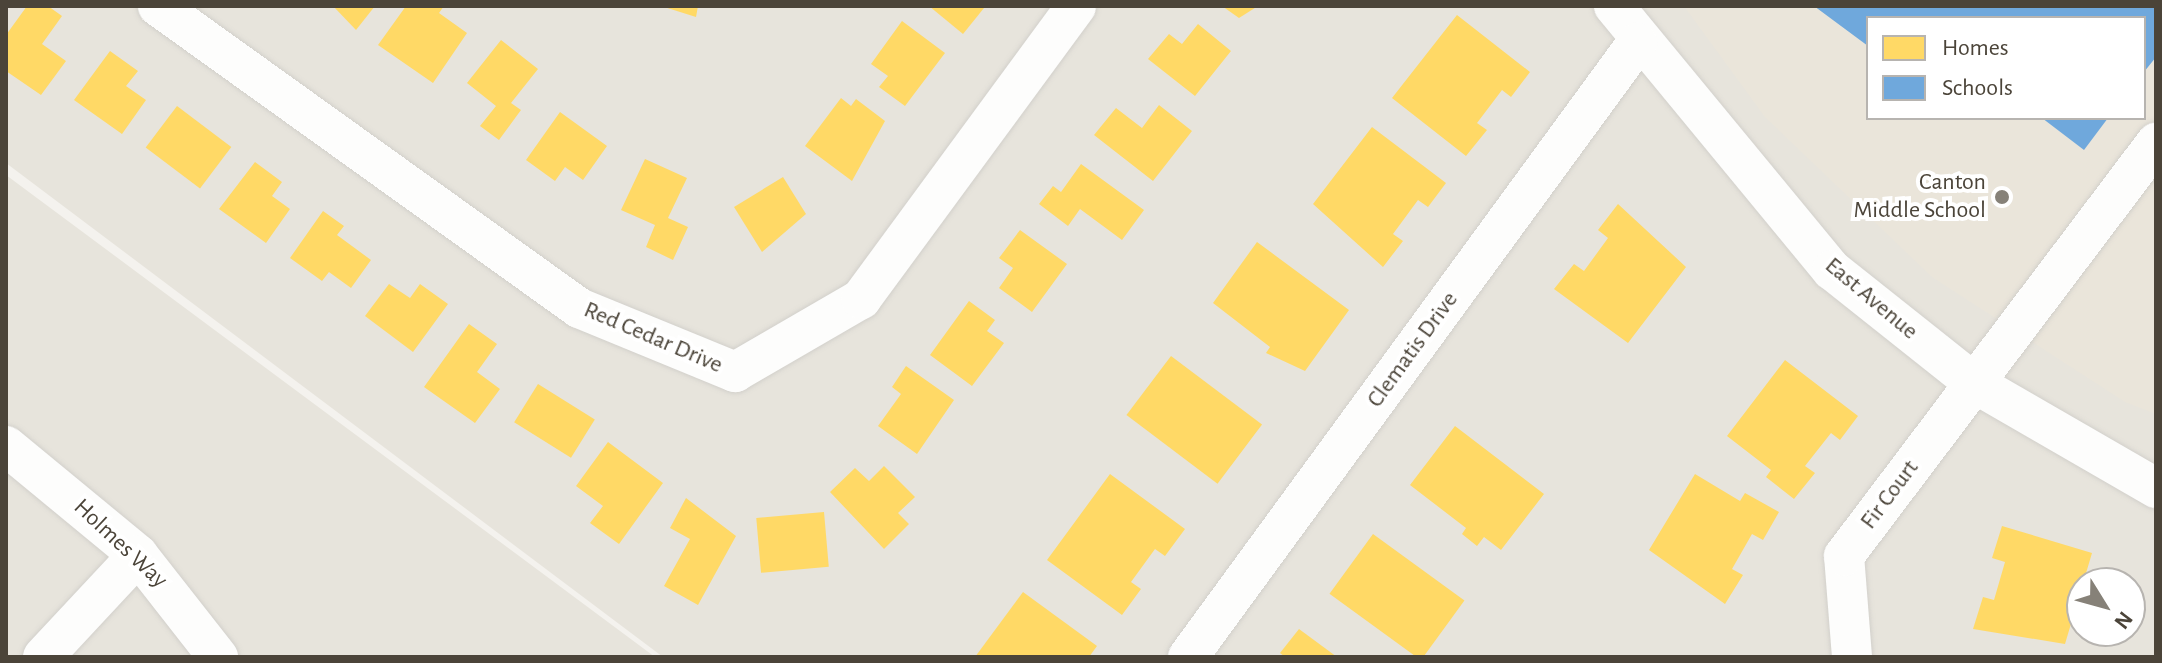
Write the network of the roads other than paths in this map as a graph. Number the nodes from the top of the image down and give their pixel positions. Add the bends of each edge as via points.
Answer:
1 (158, 6) edge
2 (1076, 6) edge
3 (1614, 6) edge
4 (1637, 43) junction
5 (2156, 143) edge
6 (1974, 383) junction
7 (6, 446) edge
8 (2156, 488) edge
9 (138, 555) junction
10 (1852, 639) edge
11 (43, 657) edge
12 (218, 657) edge
13 (1188, 657) edge

1 - 2 street, Red Cedar Drive via 579,308 735,372 861,299
3 - 4 street, East Avenue
4 - 6 street, East Avenue via 1832,270
4 - 13 street, Clematis Drive
5 - 6 street, Fir Court
6 - 8 street, East Avenue
6 - 10 street, Fir Court via 1844,556
7 - 9 street, Holmes Way
9 - 11 street
9 - 12 street, Holmes Way

